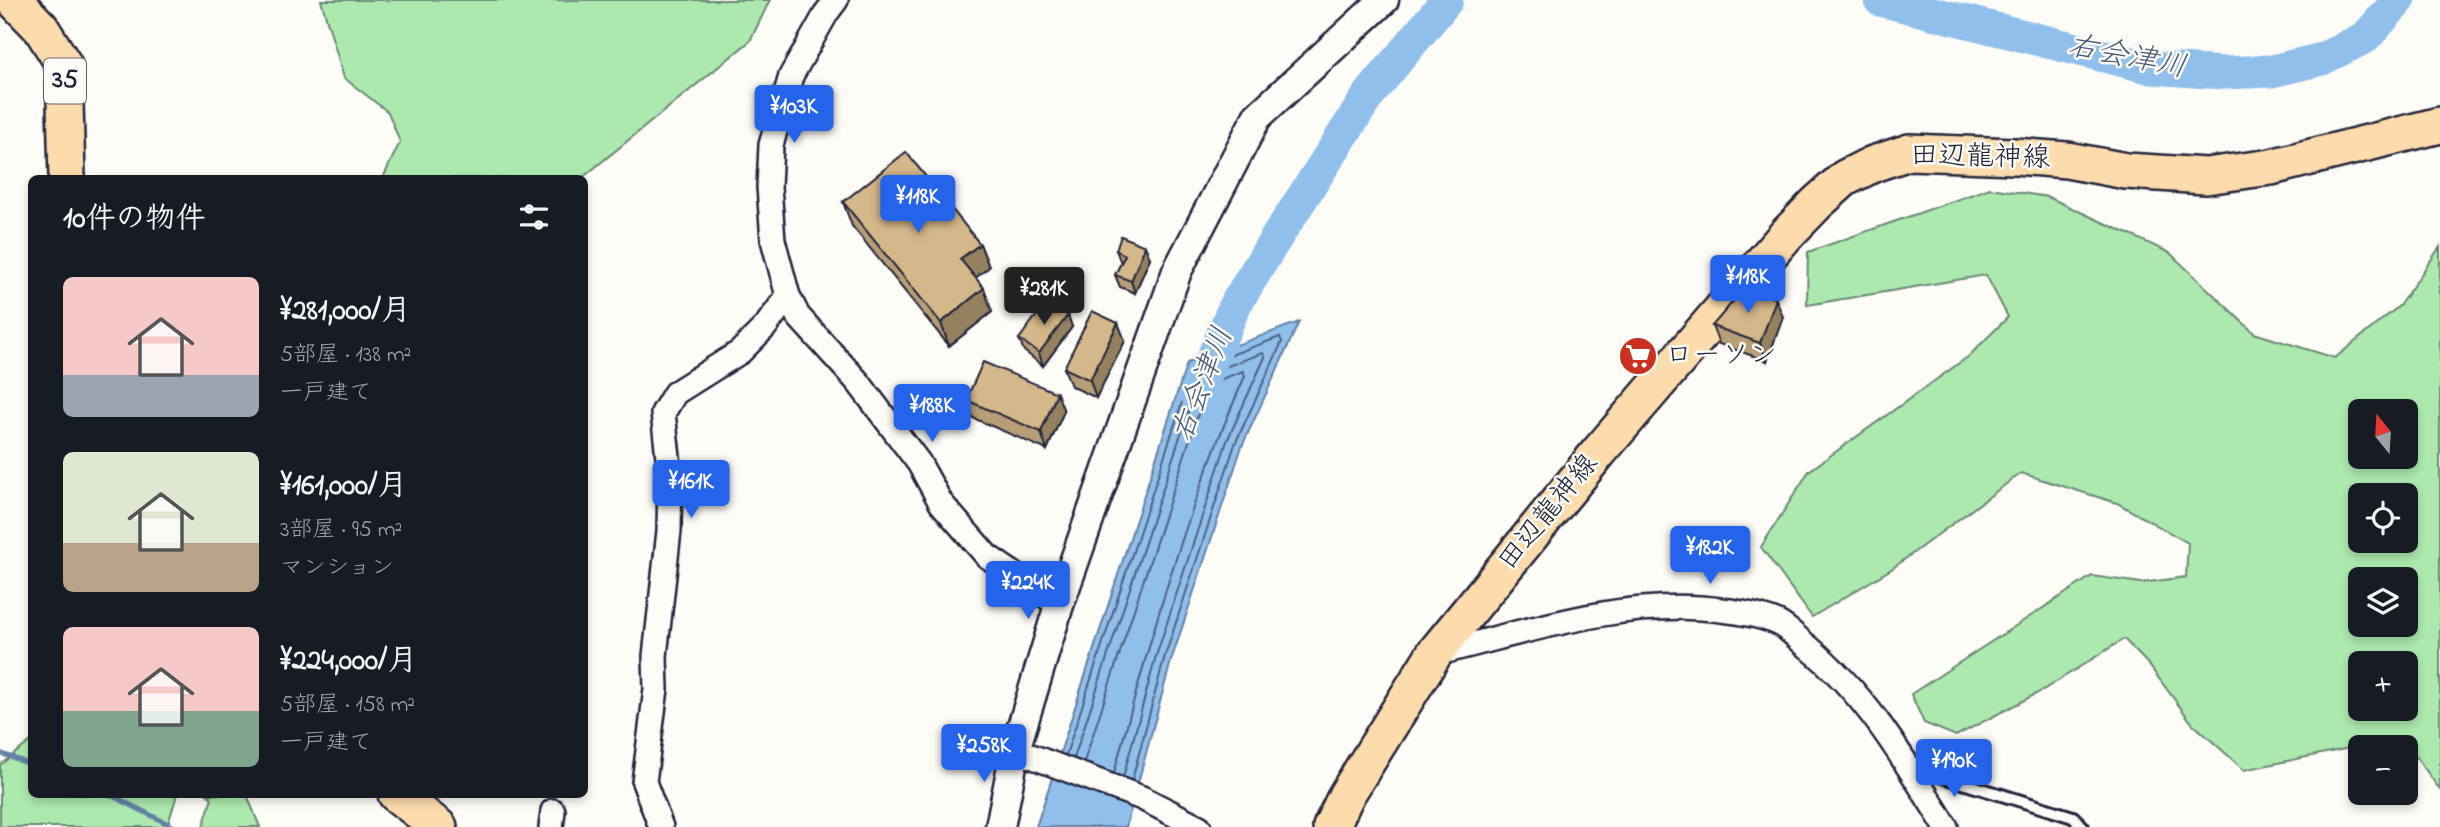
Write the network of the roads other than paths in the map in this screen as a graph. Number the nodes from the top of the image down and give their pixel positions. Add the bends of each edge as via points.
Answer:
1 (14, 0) edge
2 (835, 0) edge
3 (1384, 0) edge
4 (2440, 125) edge
5 (66, 175) edge
6 (788, 296) junction
7 (1059, 605) junction
8 (1434, 654) junction
9 (1015, 750) junction
10 (1909, 766) junction
11 (401, 798) edge
12 (439, 827) edge
13 (661, 827) edge
14 (1000, 827) edge
15 (1199, 827) edge
16 (1331, 827) edge
17 (1946, 827) edge
18 (2083, 827) edge

1 - 5 main road, 35 via 41,28 64,65
2 - 6 street via 791,76 771,145 773,240
3 - 7 street via 1256,117 1177,271
4 - 8 main road, 田辺龍神線 via 2271,167 2206,176 2126,171 2041,158 1909,152 1845,178 1786,235 1598,453
6 - 7 street via 798,316 858,382 919,463 941,503 987,556
6 - 13 street via 740,352 675,393 663,413 670,474 669,531 644,782
7 - 9 street
8 - 10 street via 1622,609 1692,606 1745,613 1780,624 1846,681
8 - 16 main road, 田辺龍神線
9 - 14 street
9 - 15 street via 1142,798
10 - 17 street
10 - 18 lane via 2073,817
11 - 12 main road

